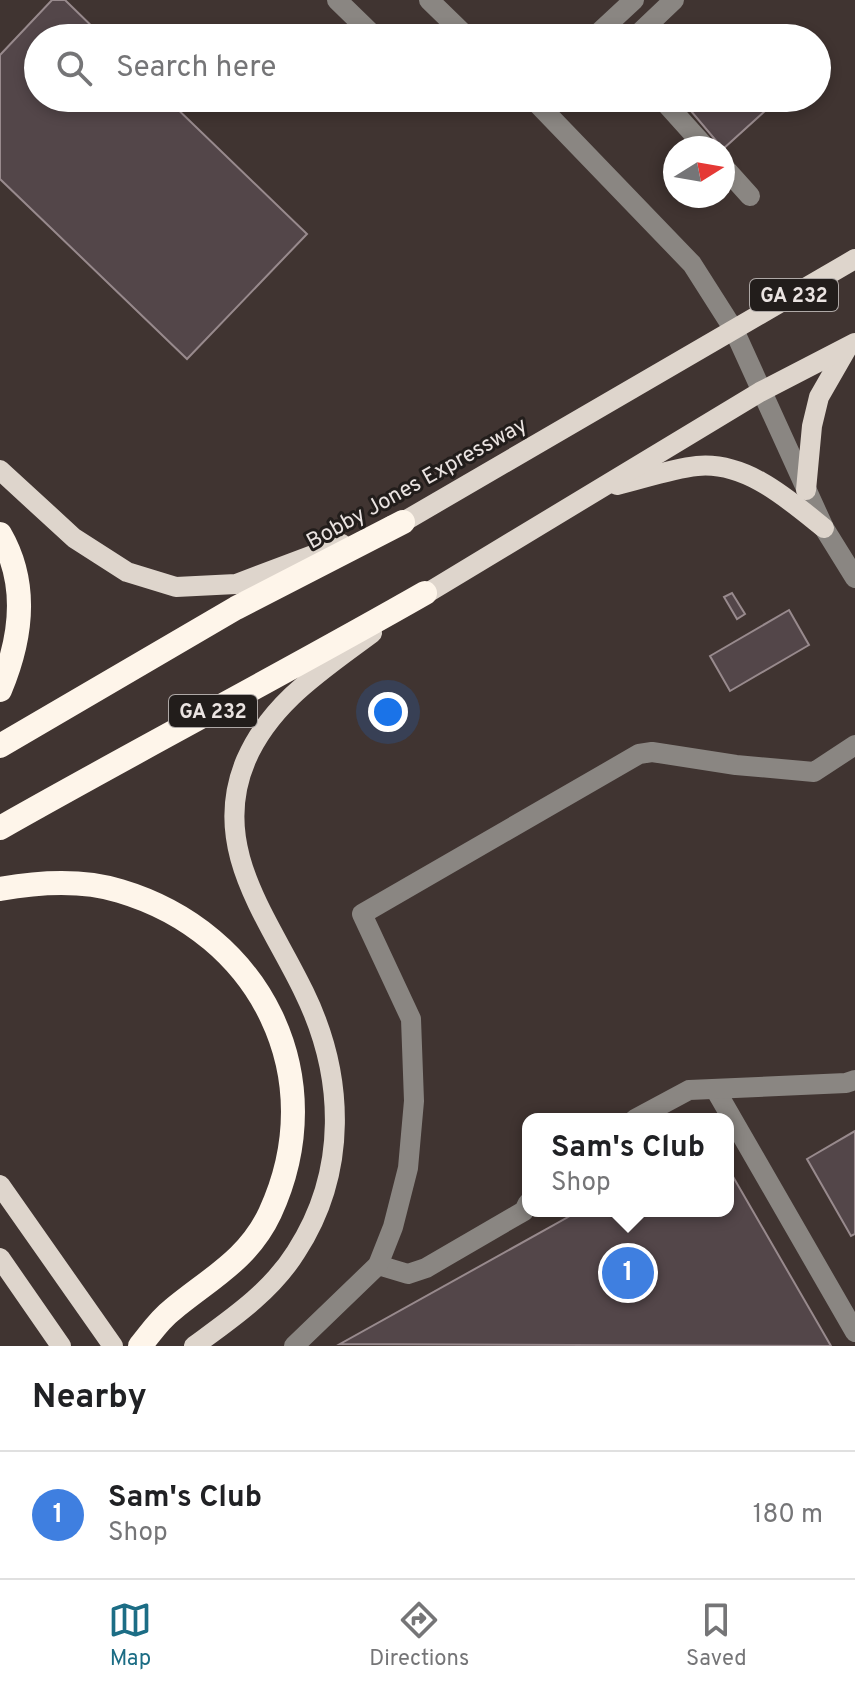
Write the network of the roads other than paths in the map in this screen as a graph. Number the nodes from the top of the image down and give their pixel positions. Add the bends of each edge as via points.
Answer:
1 (337, 0) edge
2 (459, 0) edge
3 (634, 0) edge
4 (674, 0) edge
5 (448, 23) edge
6 (362, 24) edge
7 (608, 24) edge
8 (649, 24) edge
9 (545, 112) edge
10 (674, 112) edge
11 (695, 136) edge
12 (735, 179) edge
13 (750, 196) dead end
14 (855, 259) edge
15 (734, 330) junction
16 (852, 345) edge
17 (760, 392) junction
18 (0, 470) edge
19 (597, 490) junction
20 (806, 490) junction
21 (403, 522) junction
22 (824, 528) junction
23 (0, 534) edge
24 (855, 578) edge
25 (425, 593) junction
26 (0, 690) edge
27 (855, 745) edge
28 (0, 746) edge
29 (0, 828) edge
30 (0, 889) edge
31 (855, 1080) edge
32 (715, 1089) junction
33 (646, 1113) edge
34 (729, 1113) edge
35 (734, 1122) edge
36 (0, 1185) edge
37 (522, 1212) edge
38 (0, 1258) edge
39 (378, 1265) junction
40 (855, 1332) edge
41 (61, 1346) edge
42 (113, 1346) edge
43 (140, 1346) edge
44 (194, 1346) edge
45 (294, 1346) edge

1 - 6 street
2 - 5 street
3 - 7 street
4 - 8 street
9 - 15 street via 692,264
10 - 11 street
12 - 13 street
14 - 15 main road, Bobby Jones Expressway / GA 232
15 - 17 street
15 - 21 main road, Bobby Jones Expressway / GA 232
16 - 17 main road, GA 232
16 - 20 main road via 819,397
17 - 19 main road, GA 232
17 - 20 street
18 - 21 main road via 74,538 127,572 176,587 236,584
19 - 22 main road via 697,466 719,467 770,485
19 - 25 main road, GA 232
20 - 22 street
21 - 28 highway, Bobby Jones Expressway / GA 232 via 236,608
22 - 24 street
23 - 26 highway via 13,569 19,626
25 - 29 highway, GA 232
25 - 44 main road via 288,698 254,744 238,785 235,827 245,879 326,1046 336,1112 334,1154 314,1219 296,1253 245,1309
27 - 39 street via 814,772 639,754 362,914 411,1019 414,1101 408,1168
30 - 43 highway via 38,882 83,884 119,890 160,906 195,925 228,953 254,984 276,1025 290,1076 293,1136 269,1214 243,1253 170,1311
31 - 32 street
32 - 33 street via 689,1090
32 - 34 street
35 - 40 street
36 - 42 main road
37 - 39 street via 426,1268 408,1274
38 - 41 main road
39 - 45 street

